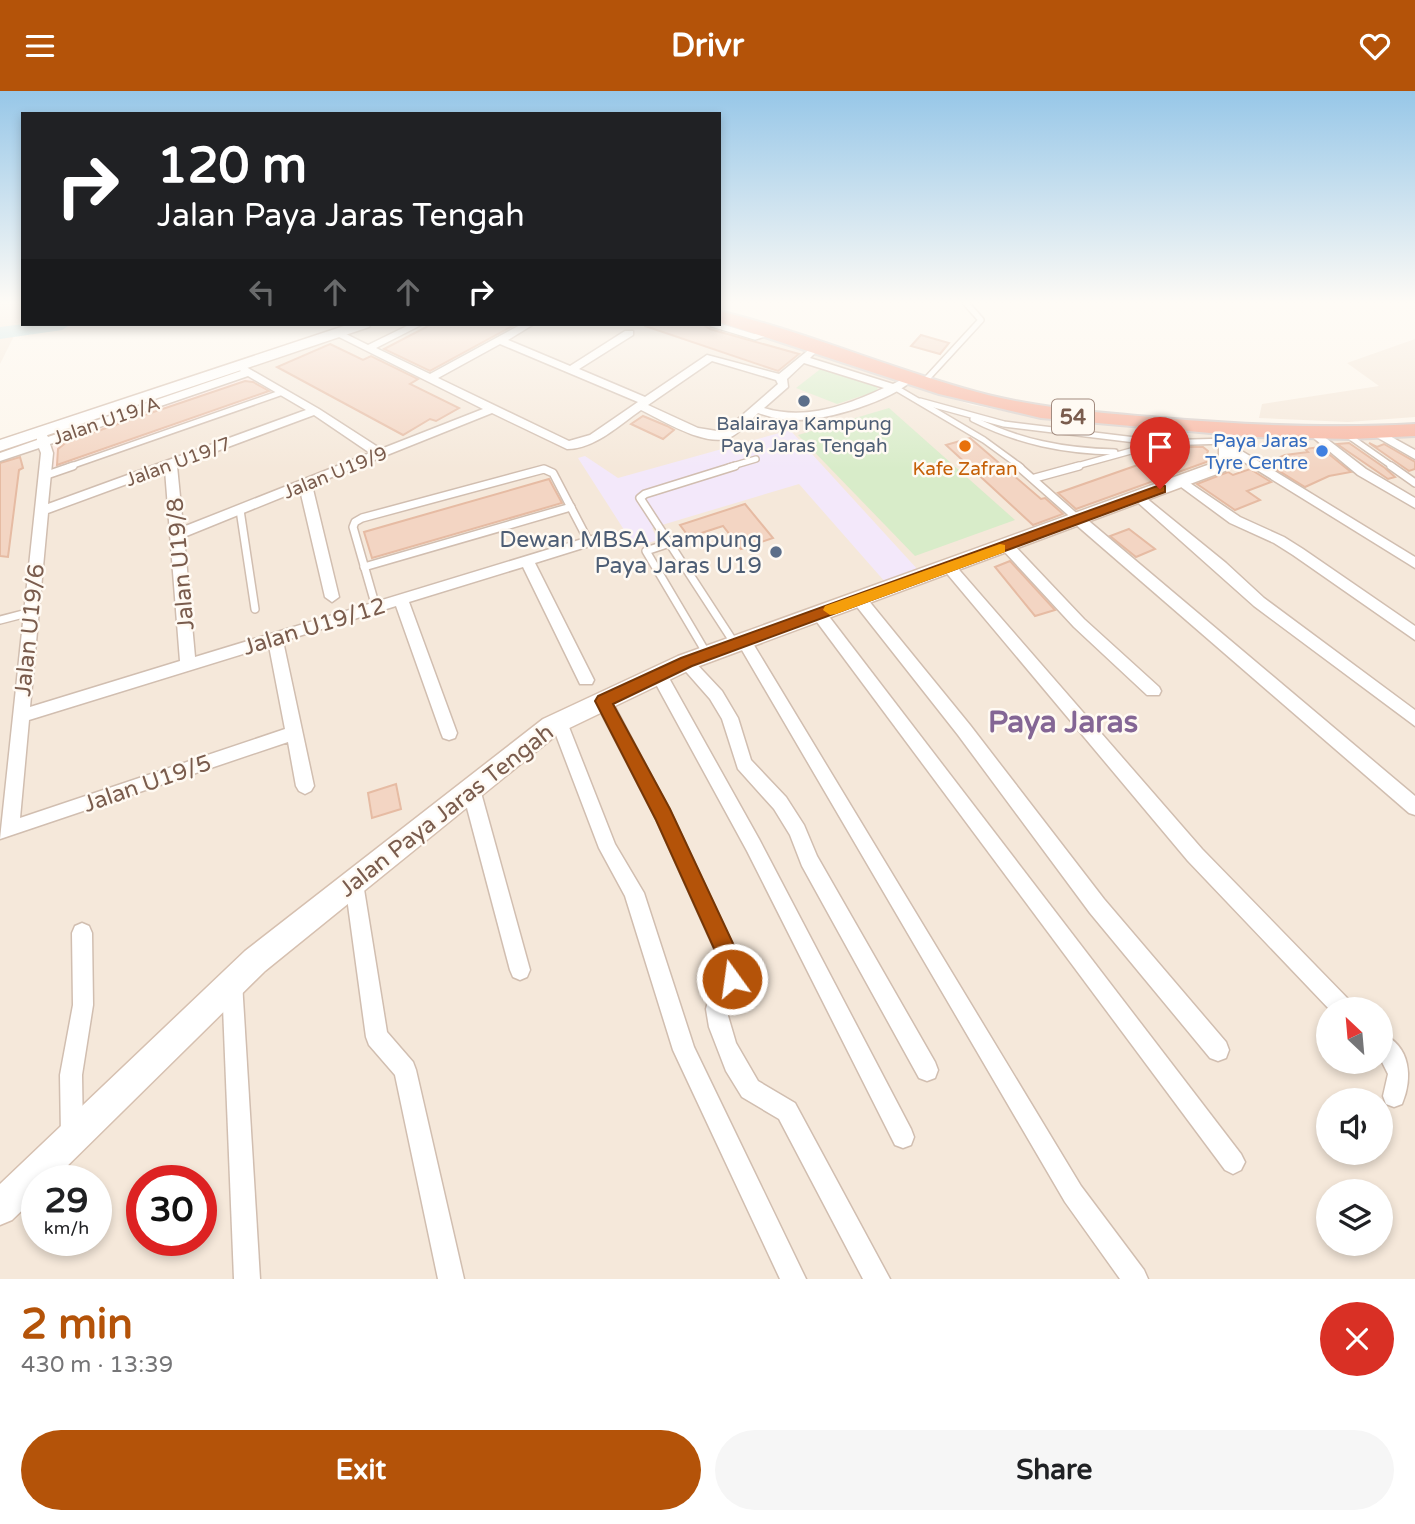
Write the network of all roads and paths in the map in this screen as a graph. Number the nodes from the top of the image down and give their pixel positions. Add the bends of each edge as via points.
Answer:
1 (273, 357) edge
2 (384, 357) edge
3 (468, 357) edge
4 (540, 357) edge
5 (590, 357) edge
6 (709, 357) edge
7 (711, 357) edge
8 (804, 357) edge
9 (824, 357) edge
10 (845, 357) edge
11 (943, 357) edge
12 (244, 369) junction
13 (570, 370) junction
14 (781, 378) junction
15 (429, 379) junction
16 (915, 385) junction
17 (283, 392) junction
18 (642, 403) junction
19 (492, 409) junction
20 (757, 409) junction
21 (315, 411) junction
22 (961, 413) junction
23 (1415, 420) edge
24 (1415, 430) edge
25 (1314, 433) junction
26 (1377, 433) junction
27 (1346, 434) junction
28 (41, 437) junction
29 (1227, 439) junction
30 (1160, 443) junction
31 (0, 446) edge
32 (1126, 452) junction
33 (380, 454) junction
34 (1415, 455) edge
35 (0, 457) edge
36 (756, 459) dead end
37 (171, 463) junction
38 (44, 476) junction
39 (1035, 478) junction
40 (1181, 481) junction
41 (1415, 483) edge
42 (305, 484) junction
43 (1140, 497) junction
44 (1415, 504) edge
45 (571, 507) junction
46 (240, 510) junction
47 (41, 511) junction
48 (1079, 520) junction
49 (178, 534) junction
50 (607, 536) joint
51 (589, 542) junction
52 (670, 543) junction
53 (1006, 546) junction
54 (646, 551) junction
55 (527, 561) junction
56 (1415, 563) edge
57 (948, 567) junction
58 (364, 568) junction
59 (331, 597) dead end
60 (401, 599) junction
61 (859, 599) junction
62 (376, 607) junction
63 (255, 608) dead end
64 (31, 612) junction
65 (820, 614) junction
66 (0, 620) edge
67 (1415, 634) edge
68 (275, 638) junction
69 (739, 643) junction
70 (697, 658) junction
71 (188, 665) junction
72 (659, 675) junction
73 (586, 680) dead end
74 (1153, 691) dead end
75 (603, 701) junction
76 (21, 716) junction
77 (1415, 719) edge
78 (559, 722) junction
79 (294, 733) junction
80 (449, 733) dead end
81 (305, 786) dead end
82 (471, 789) junction
83 (1415, 807) edge
84 (5, 831) edge
85 (354, 883) junction
86 (82, 933) dead end
87 (520, 970) dead end
88 (232, 982) junction
89 (1332, 997) edge
90 (1218, 1050) dead end
91 (1393, 1059) edge
92 (927, 1070) dead end
93 (1394, 1096) dead end
94 (72, 1136) junction
95 (902, 1137) dead end
96 (1233, 1161) dead end
97 (0, 1208) edge
98 (247, 1279) edge
99 (451, 1279) edge
100 (793, 1279) edge
101 (877, 1279) edge
102 (1135, 1279) edge

1 - 12 street
2 - 15 street
3 - 15 street
4 - 13 street
5 - 13 street
6 - 18 street
7 - 14 street
8 - 14 street
9 - 16 highway, 54
10 - 16 highway, 54
11 - 16 lane
12 - 17 street
12 - 28 street
13 - 18 street
14 - 20 street via 784,385
15 - 19 street
16 - 20 street via 813,416 792,417
16 - 22 lane
16 - 23 highway, 54 via 1063,407 1325,426
16 - 29 highway, 54 via 1061,416
16 - 39 lane
17 - 21 street
17 - 38 lane
18 - 19 street via 575,445 561,443
18 - 20 street via 718,437
19 - 33 street, Jalan U19/9
21 - 33 street
21 - 37 street, Jalan U19/7
22 - 30 lane via 1051,431
22 - 32 lane via 1000,434 1055,450
24 - 26 highway, 54
25 - 27 highway, 54
25 - 29 highway, 54
25 - 44 street via 1362,472
26 - 27 highway, 54
26 - 34 street
27 - 41 lane
28 - 31 street
28 - 35 street
28 - 38 street, Jalan U19/6 via 47,453
29 - 30 lane
29 - 40 street, Jalan Paya Jaras Tengah via 1226,462
29 - 56 street
30 - 32 lane
32 - 39 lane
33 - 42 street, Jalan U19/9
36 - 52 lane via 642,495 640,500
37 - 47 street, Jalan U19/7
37 - 49 street, Jalan U19/8
38 - 47 street, Jalan U19/6
39 - 48 lane
40 - 43 street, Jalan Paya Jaras Tengah
40 - 67 street via 1235,520 1298,552
42 - 46 street, Jalan U19/9
42 - 59 street
43 - 48 street, Jalan Paya Jaras Tengah
43 - 77 street via 1259,602
45 - 51 lane
45 - 58 lane
45 - 58 lane via 553,473 544,469 362,519 354,527
46 - 49 street, Jalan U19/9
46 - 63 lane
47 - 64 street, Jalan U19/6
48 - 53 street, Jalan Paya Jaras Tengah
48 - 83 street
49 - 71 street, Jalan U19/8
50 - 51 street, Jalan U19/12
50 - 54 path
51 - 55 street, Jalan U19/12
52 - 54 lane
52 - 69 lane
53 - 57 street, Jalan Paya Jaras Tengah
53 - 74 street via 1079,623
54 - 70 lane
55 - 60 street, Jalan U19/12
55 - 73 street
57 - 61 street, Jalan Paya Jaras Tengah
57 - 89 street via 1195,855
58 - 62 lane
60 - 62 street, Jalan U19/12
60 - 80 street
61 - 65 street, Jalan Paya Jaras Tengah
61 - 90 street via 1097,906
62 - 68 street, Jalan U19/12
64 - 66 lane
64 - 76 street, Jalan U19/6
65 - 69 street, Jalan Paya Jaras Tengah
65 - 96 street
68 - 71 street, Jalan U19/12
68 - 79 street
69 - 70 street, Jalan Paya Jaras Tengah
69 - 102 street via 1073,1194
70 - 72 street, Jalan Paya Jaras Tengah
70 - 92 street via 730,718 744,764 792,822
71 - 76 street, Jalan U19/12
72 - 75 street, Jalan Paya Jaras Tengah
72 - 95 street via 753,845
75 - 78 street, Jalan Paya Jaras Tengah
75 - 101 street via 663,815 727,954 732,979 715,1008 740,1074 749,1089 787,1111
76 - 84 street, Jalan U19/6
78 - 82 street, Jalan Paya Jaras Tengah
78 - 100 street via 608,848 634,893 684,1050
79 - 81 street
79 - 84 street, Jalan U19/5
82 - 85 street, Jalan Paya Jaras Tengah
82 - 87 street
85 - 88 street, Jalan Paya Jaras Tengah
85 - 99 street via 377,1037 404,1070
86 - 94 street via 83,1005 71,1075
88 - 94 street, Jalan Paya Jaras Tengah
88 - 98 street
91 - 93 street via 1399,1085
94 - 97 street, Jalan Paya Jaras Tengah

